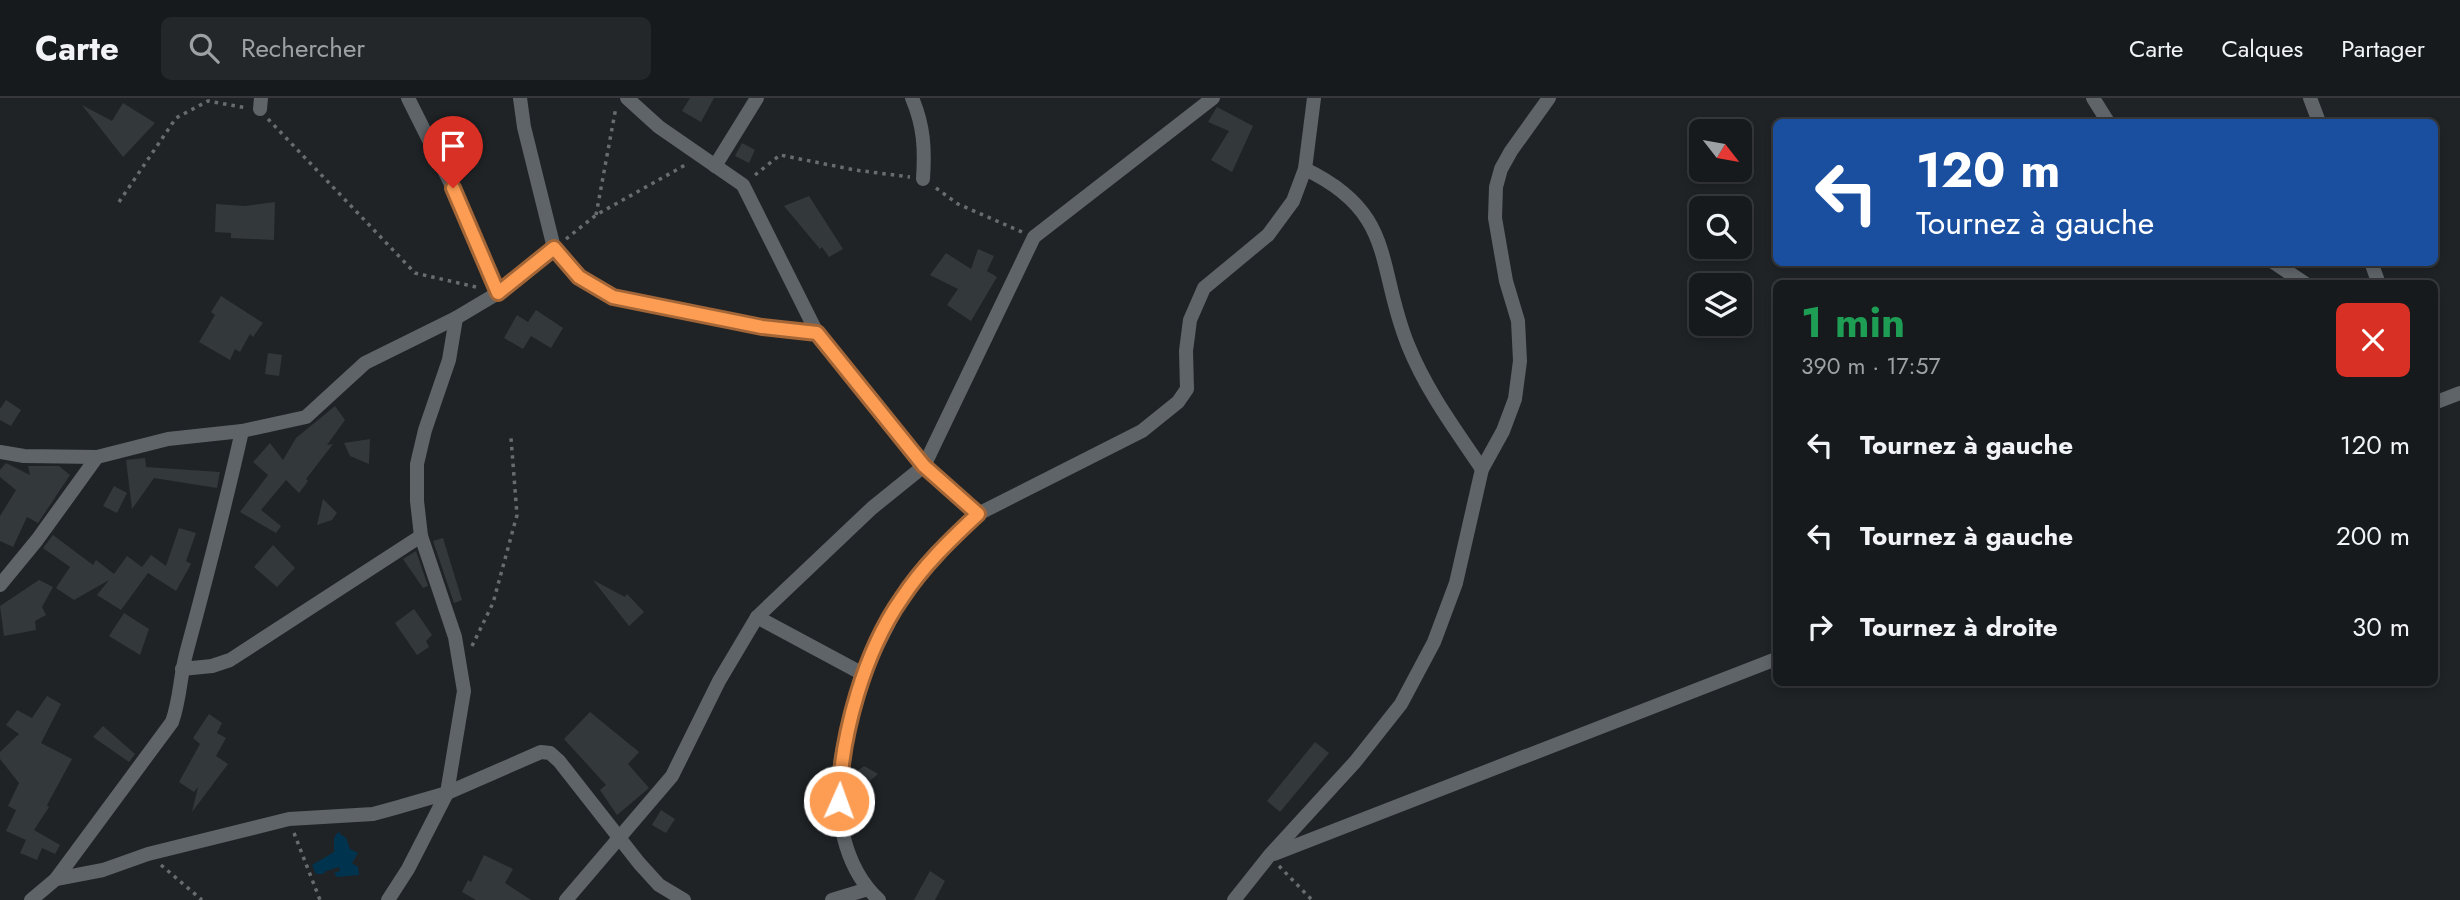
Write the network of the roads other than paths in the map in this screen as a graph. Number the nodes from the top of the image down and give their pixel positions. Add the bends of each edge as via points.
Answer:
1 (408, 98) edge
2 (520, 98) edge
3 (757, 98) edge
4 (912, 98) edge
5 (1213, 98) edge
6 (1314, 98) edge
7 (1549, 98) edge
8 (2093, 98) edge
9 (2310, 98) edge
10 (636, 101) edge
11 (2106, 119) edge
12 (2318, 119) edge
13 (715, 166) junction
14 (1306, 169) junction
15 (923, 179) road end
16 (554, 248) junction
17 (2279, 266) edge
18 (2300, 280) edge
19 (498, 293) junction
20 (456, 318) junction
21 (817, 333) junction
22 (2460, 393) edge
23 (2438, 401) edge
24 (242, 431) junction
25 (0, 452) edge
26 (97, 457) junction
27 (924, 466) junction
28 (1482, 469) junction
29 (978, 514) junction
30 (422, 536) junction
31 (0, 585) edge
32 (757, 617) junction
33 (1773, 660) edge
34 (182, 669) junction
35 (863, 674) junction
36 (447, 793) junction
37 (621, 838) junction
38 (1269, 856) junction
39 (55, 879) junction
40 (868, 889) junction
41 (32, 900) edge
42 (388, 900) edge
43 (566, 900) edge
44 (684, 900) edge
45 (832, 900) edge
46 (880, 900) edge
47 (1234, 900) edge

1 - 19 street
2 - 16 street
3 - 13 street
4 - 15 street via 922,120
5 - 27 street via 1034,237
6 - 14 street
7 - 28 street via 1511,151 1496,187 1495,218 1518,321 1520,361 1515,399
8 - 11 street
9 - 12 street
10 - 13 street
13 - 21 street via 743,185
14 - 28 street via 1349,195 1377,234 1407,343
14 - 29 street via 1293,201 1268,235 1204,288 1190,320 1187,389 1178,402 1142,431
16 - 19 street
16 - 21 street via 579,277 613,297 762,327
17 - 18 street
19 - 20 street
20 - 24 street via 365,363 306,417
20 - 30 street via 449,360 417,464
21 - 27 street
22 - 23 street
24 - 26 street via 168,439
24 - 34 street
25 - 26 street
26 - 31 street
27 - 29 street
27 - 32 street via 872,508
28 - 38 street via 1456,583 1434,642 1401,704
29 - 35 street via 942,548 901,599
30 - 34 street via 230,660
30 - 36 street via 462,667 464,691
32 - 35 street
32 - 37 street via 672,776
33 - 38 street
34 - 39 street via 172,722
35 - 40 street via 840,763 839,801 844,842
36 - 37 street via 531,755 550,753
36 - 39 street via 373,814 289,819
36 - 42 street
37 - 43 street
37 - 44 street via 659,885
38 - 47 street
39 - 41 street
40 - 45 street
40 - 46 street

